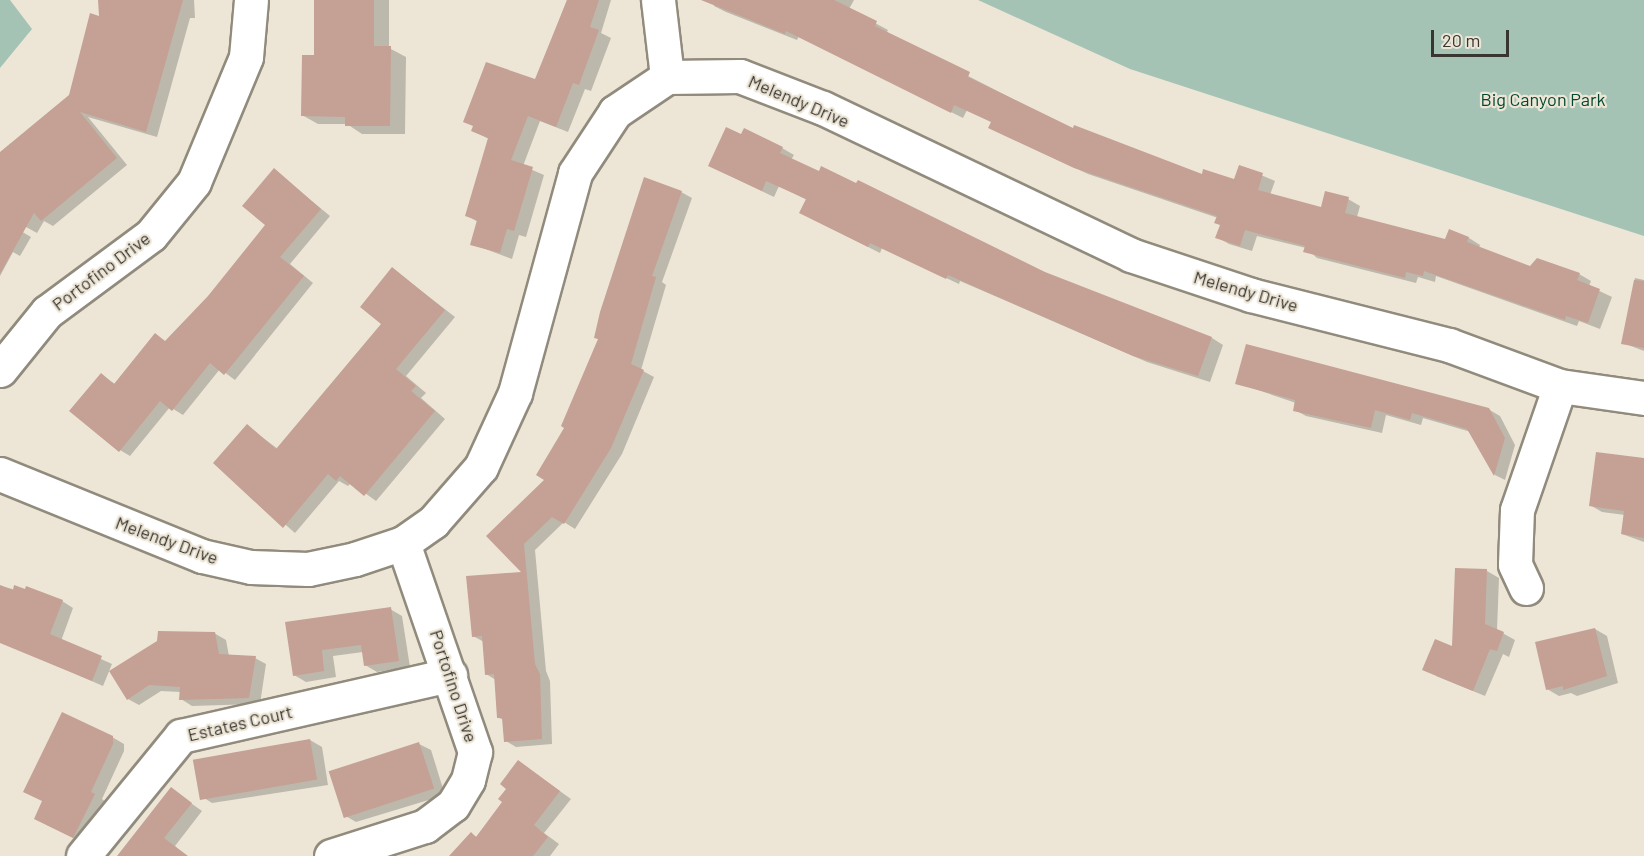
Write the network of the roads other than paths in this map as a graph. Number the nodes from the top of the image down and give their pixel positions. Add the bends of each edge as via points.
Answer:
1 (251, 0) edge
2 (658, 0) edge
3 (667, 77) junction
4 (0, 370) edge
5 (1560, 386) junction
6 (1644, 398) edge
7 (0, 474) edge
8 (403, 543) junction
9 (1526, 588) dead end
10 (450, 675) junction
11 (83, 856) edge
12 (331, 856) edge

1 - 4 street, Portofino Drive via 246,57 194,182 151,235 46,312
2 - 3 street
3 - 5 street, Melendy Drive via 740,76 823,108 1131,255 1251,295 1449,345
3 - 8 street, Melendy Drive via 615,112 575,173 515,393 481,467 433,522
5 - 6 street, Melendy Drive
5 - 9 street via 1517,510 1515,564
7 - 8 street, Melendy Drive via 202,556 251,567 308,569
8 - 10 street, Portofino Drive
10 - 11 street, Estates Court via 181,736
10 - 12 street, Portofino Drive via 475,752 468,780 453,805 425,826

